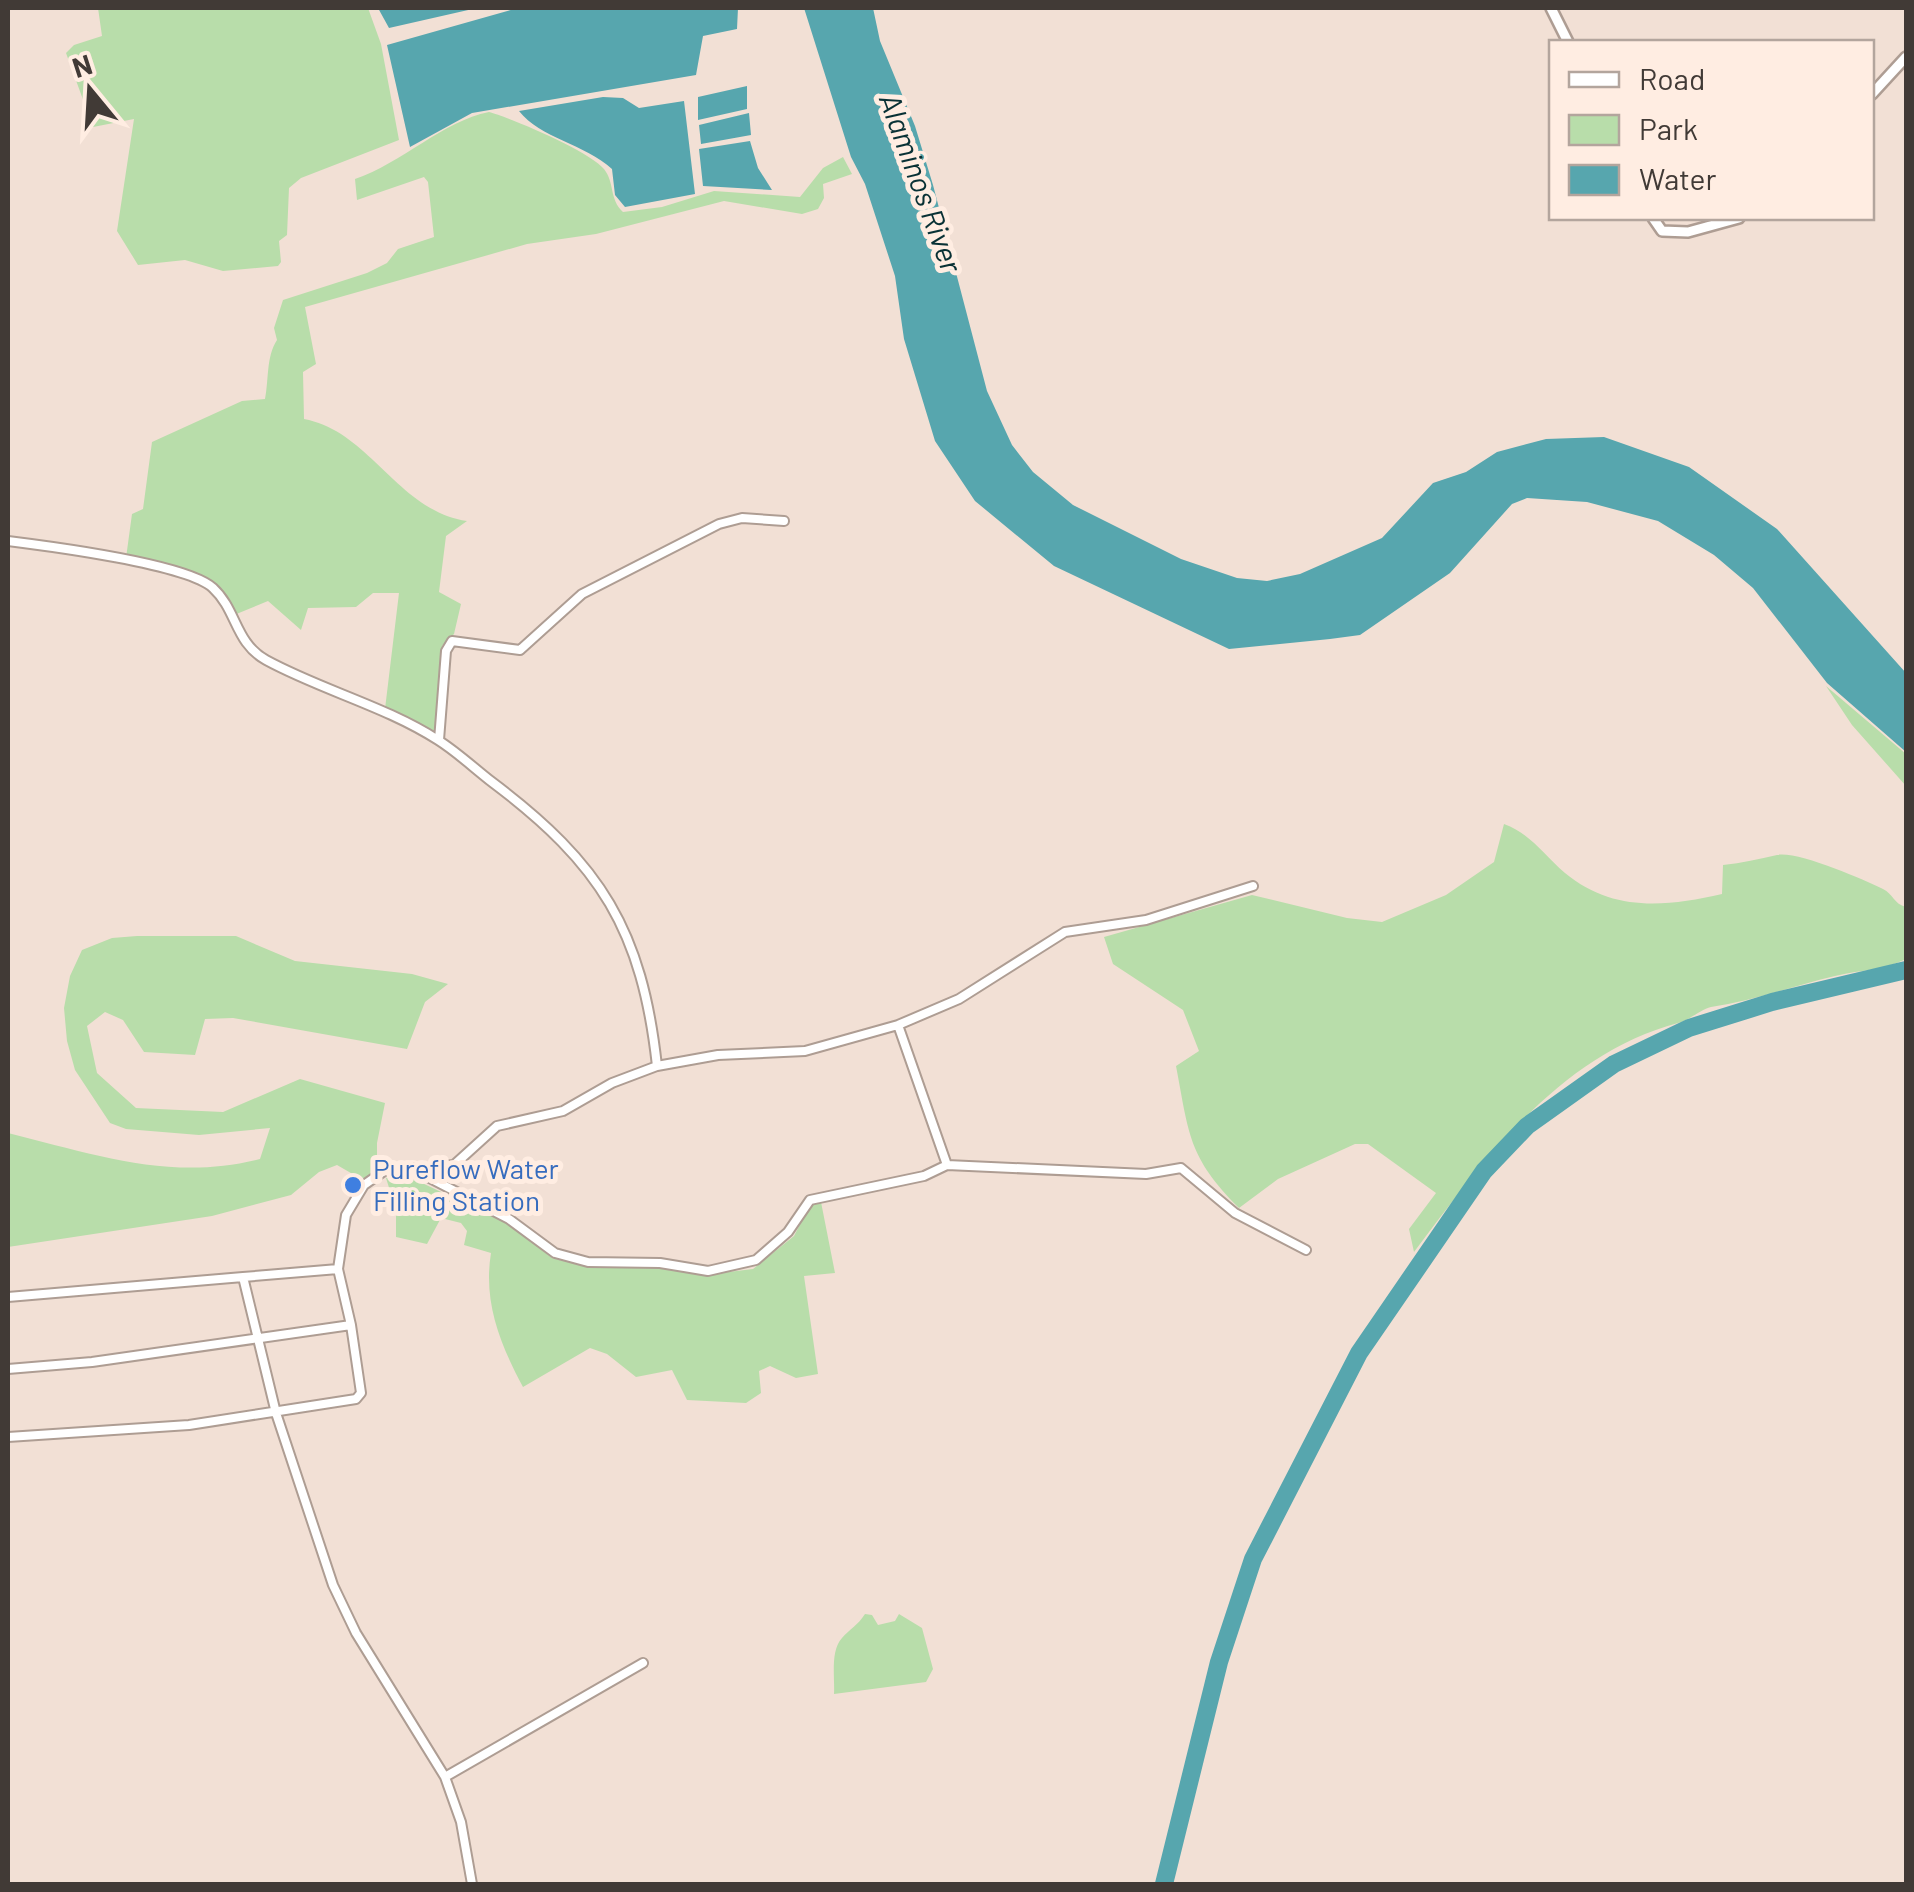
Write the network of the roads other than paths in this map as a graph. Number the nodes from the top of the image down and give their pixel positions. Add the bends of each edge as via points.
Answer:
1 (1551, 8) edge
2 (1567, 40) edge
3 (1906, 57) edge
4 (1874, 92) edge
5 (1654, 220) edge
6 (1730, 220) edge
7 (784, 522) dead end
8 (8, 540) edge
9 (439, 740) junction
10 (1253, 886) dead end
11 (898, 1025) junction
12 (657, 1066) junction
13 (947, 1164) junction
14 (412, 1169) junction
15 (1306, 1250) dead end
16 (338, 1269) junction
17 (243, 1277) junction
18 (8, 1298) edge
19 (351, 1325) junction
20 (256, 1341) junction
21 (8, 1369) edge
22 (276, 1412) junction
23 (8, 1437) edge
24 (643, 1663) dead end
25 (445, 1777) junction
26 (472, 1884) edge

1 - 2 street
3 - 4 street
5 - 6 street via 1674,233
7 - 9 street via 742,518 719,524 582,594 520,650 452,641
8 - 9 street via 190,575 220,596 254,654
9 - 12 street via 560,838 606,893 646,987
10 - 11 street via 1146,920 1076,927 959,999
11 - 12 street via 805,1051 718,1054
11 - 13 street
12 - 14 street via 563,1111 497,1126 454,1165
13 - 14 street via 924,1176 810,1200 788,1232 756,1260 708,1271 588,1262 555,1253 509,1218
13 - 15 street via 1146,1174 1181,1168 1234,1213
14 - 16 street via 384,1171 364,1185 346,1215
16 - 17 street
16 - 19 street
17 - 18 street
17 - 20 street
19 - 20 street
19 - 22 street via 360,1397
20 - 21 street
20 - 22 street
22 - 23 street
22 - 25 street via 333,1585
24 - 25 street
25 - 26 street

